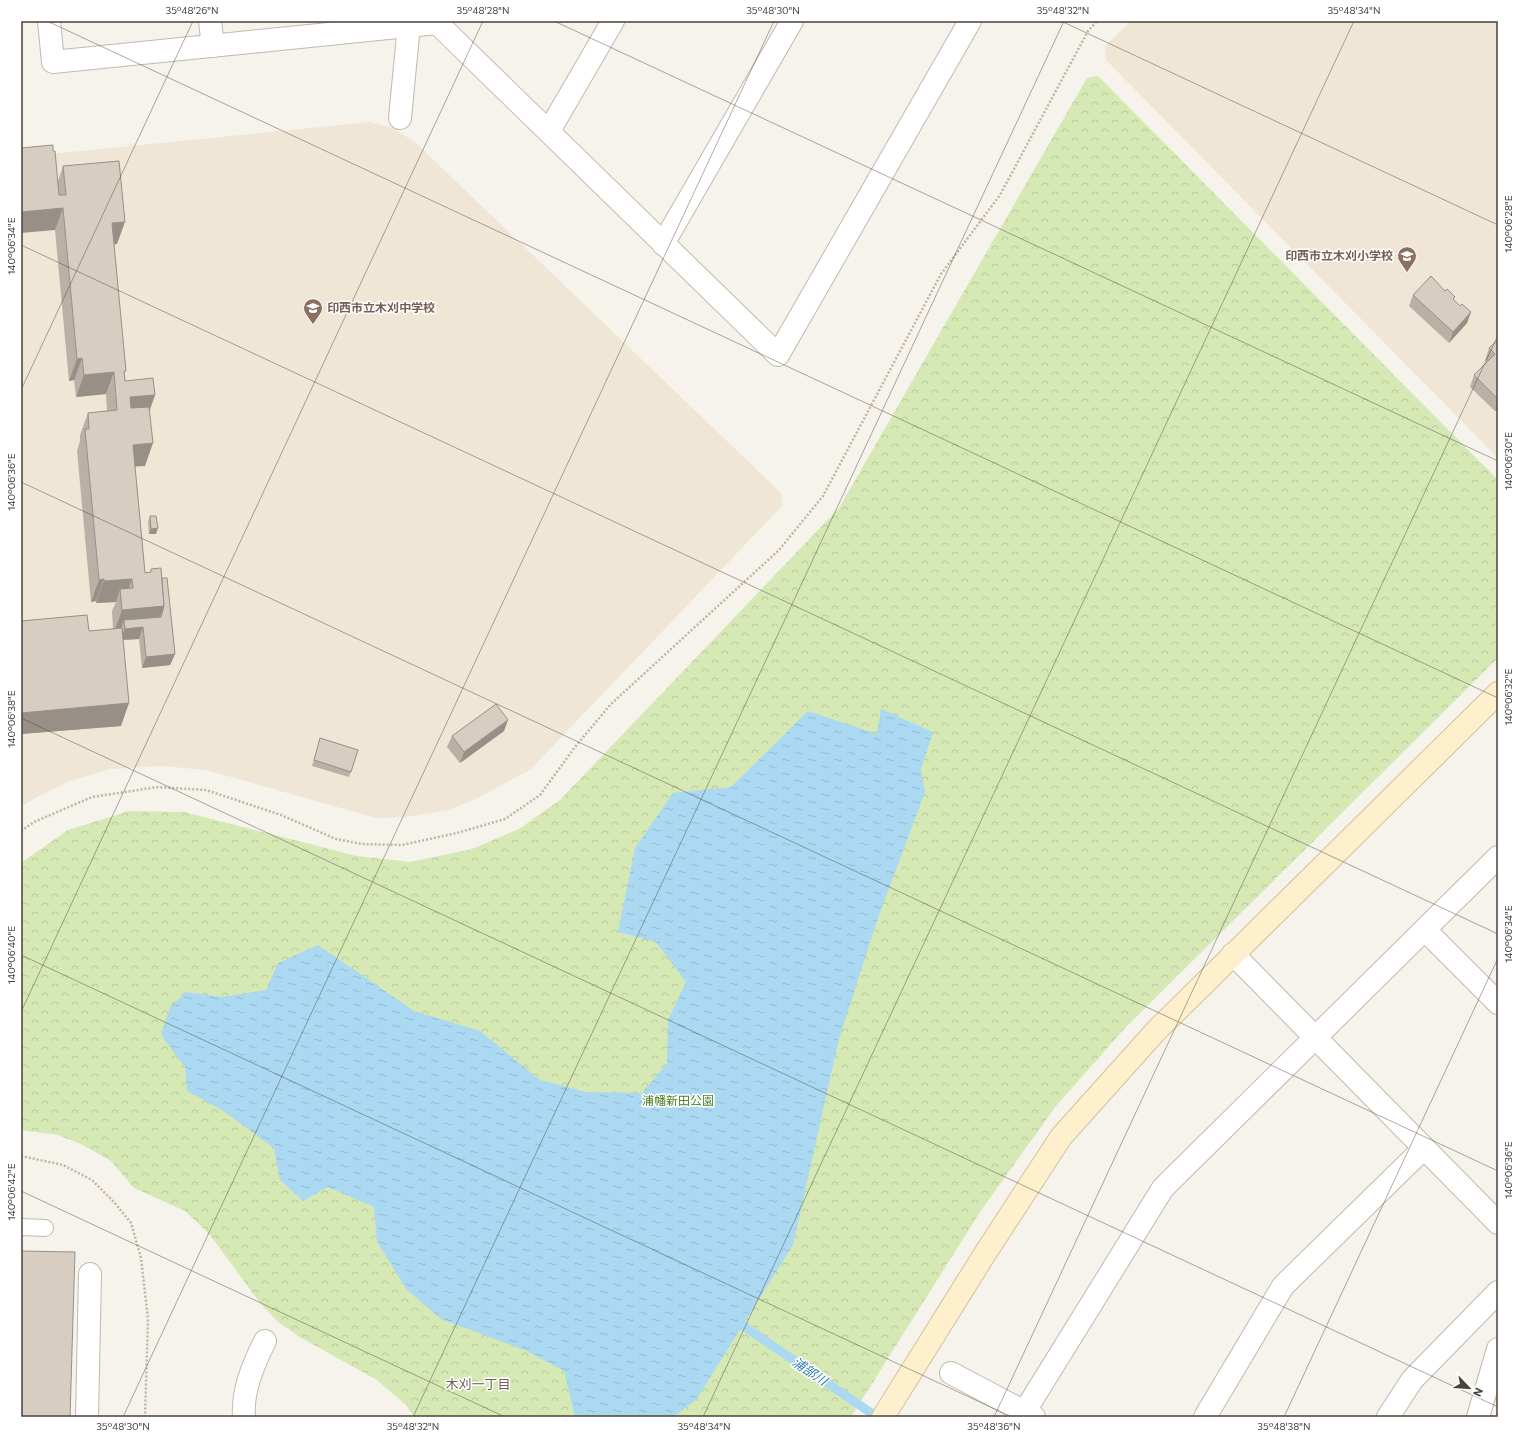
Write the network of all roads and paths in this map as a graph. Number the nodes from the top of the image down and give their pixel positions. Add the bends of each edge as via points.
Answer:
1 (49, 21) edge
2 (210, 21) edge
3 (613, 21) edge
4 (792, 21) edge
5 (970, 21) edge
6 (1097, 21) edge
7 (437, 22) edge
8 (409, 25) junction
9 (364, 26) edge
10 (212, 46) junction
11 (400, 118) dead end
12 (549, 130) junction
13 (663, 244) junction
14 (1498, 693) edge
15 (21, 832) edge
16 (1498, 858) edge
17 (1425, 930) junction
18 (1233, 954) junction
19 (1498, 1003) edge
20 (1316, 1038) junction
21 (1424, 1148) junction
22 (21, 1156) edge
23 (1498, 1223) edge
24 (21, 1227) edge
25 (45, 1228) dead end
26 (90, 1274) dead end
27 (1498, 1292) edge
28 (265, 1341) dead end
29 (1498, 1349) edge
30 (951, 1373) dead end
31 (888, 1408) edge
32 (1029, 1414) edge
33 (87, 1417) edge
34 (145, 1417) edge
35 (244, 1417) edge
36 (1206, 1417) edge
37 (1388, 1417) edge
38 (1478, 1417) edge

1 - 10 street via 53,62
2 - 10 street
3 - 12 street
4 - 13 street
5 - 13 street via 778,355
6 - 15 path via 1088,31 1000,195 941,274 823,496 779,550 611,704 540,795 505,819 402,845 362,844 336,839 281,815 206,790 158,787 92,797 34,822
7 - 8 street
7 - 12 street
8 - 9 street
8 - 11 street
9 - 10 street
12 - 13 street
14 - 18 street
16 - 17 street
17 - 19 street
17 - 20 street
18 - 20 street
18 - 31 street via 1155,1032 1061,1137
20 - 21 street
20 - 32 street via 1164,1188
21 - 23 street
21 - 36 street via 1283,1286
22 - 34 path via 63,1165 92,1180 131,1223 141,1258 148,1319
24 - 25 lane
26 - 33 street
27 - 37 street via 1412,1380
28 - 35 street via 253,1365 243,1405
29 - 38 street
30 - 32 street

